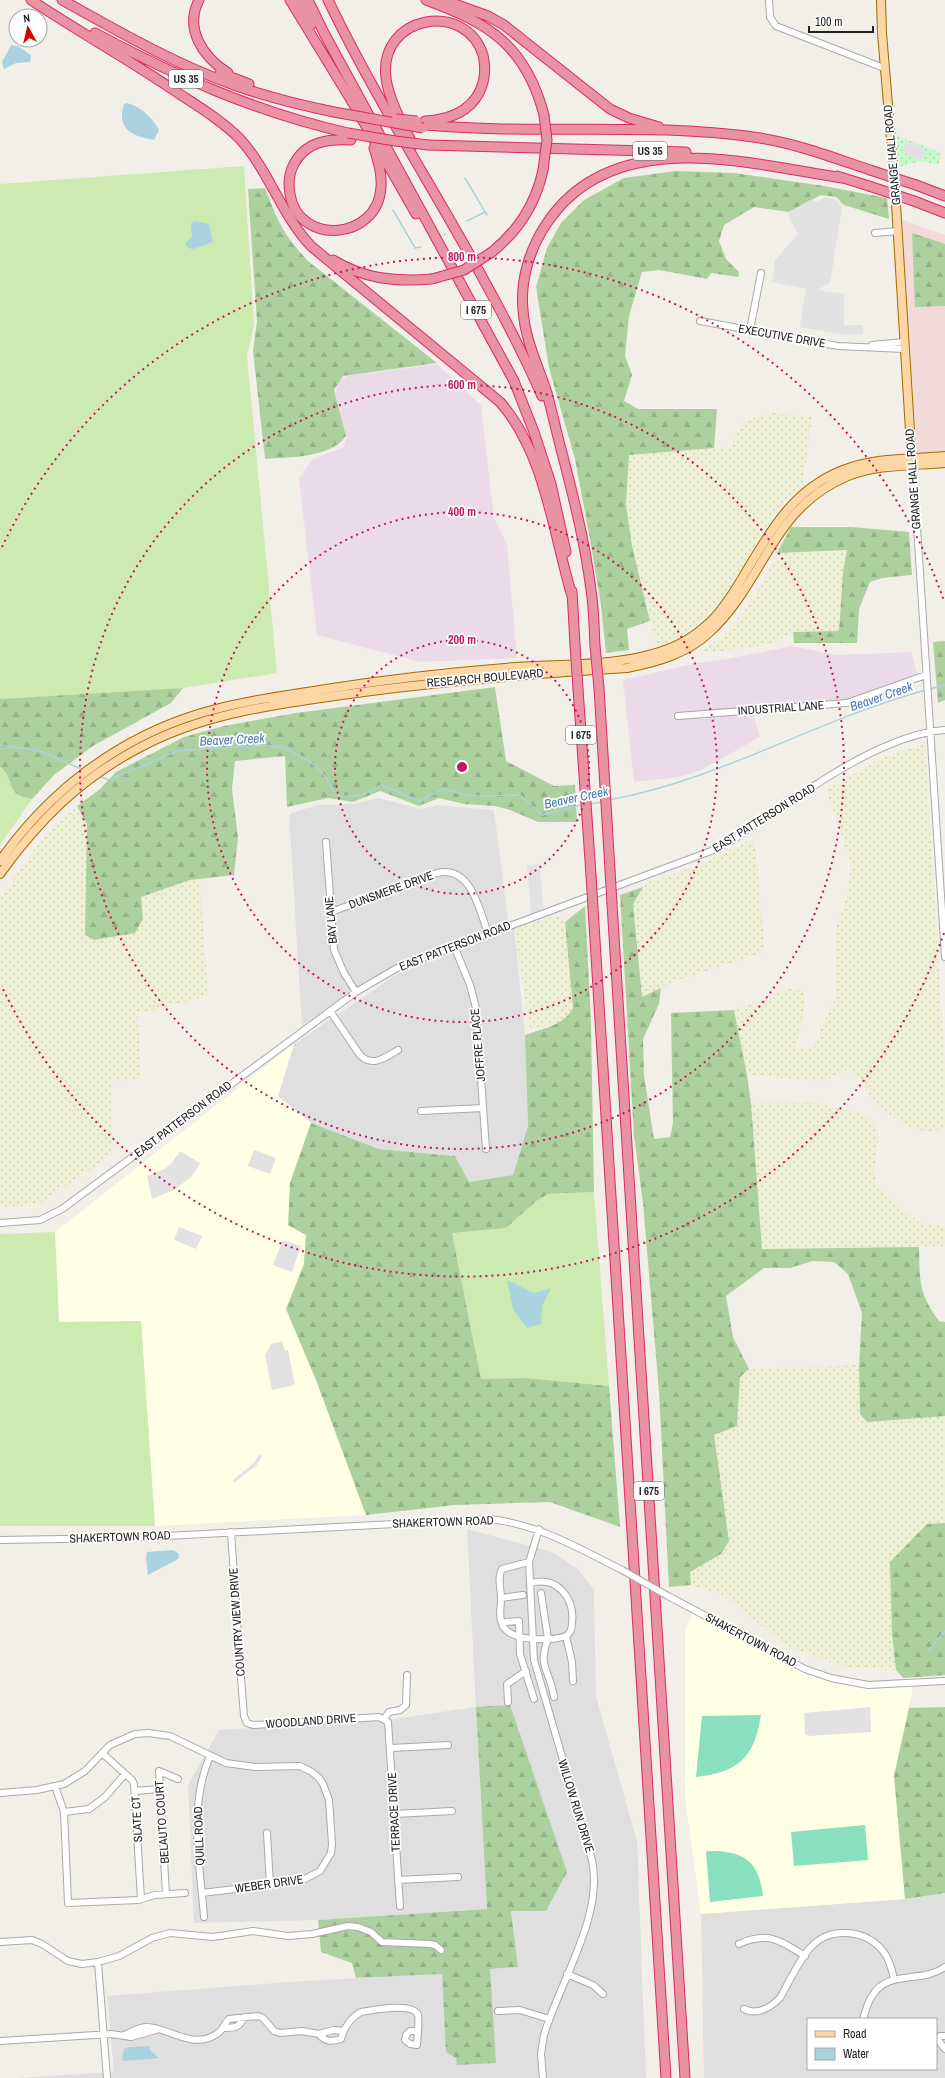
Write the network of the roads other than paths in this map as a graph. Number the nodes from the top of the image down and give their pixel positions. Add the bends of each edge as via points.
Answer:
1 (32, 0) edge
2 (62, 0) edge
3 (199, 0) edge
4 (290, 0) edge
5 (299, 0) edge
6 (308, 0) edge
7 (328, 0) edge
8 (426, 0) edge
9 (444, 0) edge
10 (769, 0) edge
11 (881, 0) edge
12 (884, 68) junction
13 (336, 77) junction
14 (239, 80) junction
15 (354, 105) junction
16 (334, 110) junction
17 (419, 124) junction
18 (674, 131) junction
19 (350, 136) junction
20 (840, 160) junction
21 (842, 178) junction
22 (945, 196) edge
23 (441, 206) junction
24 (945, 213) edge
25 (291, 219) junction
26 (898, 231) junction
27 (875, 233) dead end
28 (761, 273) dead end
29 (700, 321) dead end
30 (750, 330) junction
31 (492, 337) junction
32 (905, 346) junction
33 (560, 446) junction
34 (945, 456) edge
35 (912, 462) junction
36 (945, 463) edge
37 (572, 596) junction
38 (926, 675) junction
39 (678, 716) dead end
40 (945, 730) edge
41 (930, 731) junction
42 (326, 842) dead end
43 (0, 861) edge
44 (0, 874) edge
45 (943, 903) edge
46 (331, 912) junction
47 (488, 933) junction
48 (454, 946) junction
49 (945, 957) edge
50 (356, 992) junction
51 (330, 1011) junction
52 (398, 1050) dead end
53 (483, 1108) junction
54 (420, 1111) dead end
55 (486, 1149) dead end
56 (0, 1223) edge
57 (539, 1529) junction
58 (231, 1532) junction
59 (0, 1540) edge
60 (529, 1562) junction
61 (531, 1582) junction
62 (541, 1593) dead end
63 (523, 1595) dead end
64 (501, 1598) junction
65 (506, 1622) dead end
66 (566, 1636) junction
67 (520, 1637) junction
68 (532, 1639) junction
69 (548, 1639) junction
70 (526, 1671) junction
71 (407, 1675) dead end
72 (573, 1681) dead end
73 (945, 1681) edge
74 (554, 1697) dead end
75 (534, 1699) dead end
76 (508, 1702) dead end
77 (244, 1712) joint
78 (385, 1719) junction
79 (448, 1744) dead end
80 (391, 1748) junction
81 (102, 1753) junction
82 (210, 1756) junction
83 (125, 1774) junction
84 (178, 1779) dead end
85 (55, 1786) junction
86 (160, 1789) junction
87 (135, 1791) junction
88 (0, 1793) edge
89 (452, 1811) dead end
90 (64, 1812) junction
91 (394, 1814) junction
92 (267, 1833) dead end
93 (458, 1877) dead end
94 (398, 1880) junction
95 (270, 1885) junction
96 (185, 1893) dead end
97 (202, 1893) junction
98 (166, 1894) junction
99 (141, 1899) junction
100 (400, 1906) dead end
101 (204, 1918) dead end
102 (0, 1942) edge
103 (739, 1944) dead end
104 (441, 1950) dead end
105 (805, 1956) junction
106 (98, 1962) junction
107 (945, 1967) edge
108 (567, 1974) junction
109 (894, 1979) junction
110 (602, 1994) dead end
111 (744, 2009) dead end
112 (498, 2011) dead end
113 (244, 2017) junction
114 (863, 2018) edge
115 (549, 2019) junction
116 (223, 2028) junction
117 (344, 2031) junction
118 (418, 2031) dead end
119 (319, 2034) junction
120 (104, 2035) junction
121 (945, 2036) edge
122 (0, 2041) edge
123 (945, 2049) edge
124 (107, 2078) edge
125 (543, 2078) edge
126 (666, 2078) edge
127 (685, 2078) edge

1 - 19 highway, US 35 via 199,85 280,115
1 - 25 highway via 127,59 226,126 254,158
2 - 14 highway via 195,63
2 - 16 highway, US 35 via 144,46 233,85 286,102
3 - 14 highway via 194,24 199,45 214,63
4 - 13 highway
5 - 13 highway
6 - 31 highway, I 675
7 - 23 highway, I 675 via 352,49
8 - 25 highway, bridge via 469,17 488,28 505,42 528,73 544,115 547,140 537,192 524,216 509,236 492,252 464,270 432,279 391,280 353,270 337,262 304,236
9 - 18 highway via 488,16 504,25 598,101 616,112 642,123
10 - 12 street via 770,17 776,26
11 - 12 main road, GRANGE HALL ROAD
12 - 26 main road, GRANGE HALL ROAD
13 - 15 highway
14 - 16 highway
15 - 19 highway via 378,161 381,178 379,199 372,212 356,226 336,231 316,227 304,219 293,204 289,189 291,170 302,153 313,144
15 - 31 highway via 460,291
16 - 17 highway, US 35, bridge
16 - 17 highway, bridge
17 - 18 highway via 469,128
17 - 20 highway, US 35 via 486,132 695,136 782,147
17 - 23 highway via 463,110 474,101 481,88 485,66 479,46 470,33 452,22 430,19 408,27 397,36 390,47 385,69 392,100
18 - 20 highway via 760,138 794,145
19 - 21 highway, US 35, bridge via 428,145 700,153 771,162
20 - 22 highway, US 35, bridge
21 - 24 highway, US 35, bridge
21 - 33 highway via 752,163 671,158 612,171 587,183 570,196 550,218 536,241 526,272 523,297 527,335 547,393
23 - 33 highway, I 675 via 522,352 544,401
25 - 37 highway via 316,251 489,391 513,419 536,464
26 - 27 street
26 - 32 main road, GRANGE HALL ROAD
28 - 30 street
29 - 30 street, EXECUTIVE DRIVE
30 - 32 street, EXECUTIVE DRIVE via 838,346
31 - 37 highway, I 675 via 514,381 551,484 569,568
32 - 35 main road, GRANGE HALL ROAD
33 - 127 highway, I 675, bridge via 584,546 591,590 599,688
34 - 35 main road, RESEARCH BOULEVARD
35 - 36 main road, RESEARCH BOULEVARD
35 - 38 street, GRANGE HALL ROAD
35 - 43 main road, RESEARCH BOULEVARD via 868,462 831,475 808,491 778,520 727,602 711,622 679,644 625,660 514,667 394,679 234,704 198,714 130,743 100,761 43,807
35 - 44 main road, RESEARCH BOULEVARD via 863,472 827,487 808,500 783,526 728,615 709,633 678,653 656,662 627,668 430,683 289,703 220,716 178,730 140,747 78,788 60,802 37,827
37 - 126 highway, I 675, bridge via 594,908
38 - 39 street, INDUSTRIAL LANE via 860,699 834,705
38 - 41 street, GRANGE HALL ROAD
40 - 41 street, EAST PATTERSON ROAD
41 - 45 street, GRANGE HALL ROAD
41 - 47 street, EAST PATTERSON ROAD via 881,749 845,767 731,841 711,851
42 - 46 street, BAY LANE
45 - 49 street, GRANGE HALL ROAD
46 - 47 street, DUNSMERE DRIVE via 430,875 448,872 458,874 467,882
46 - 50 street, BAY LANE via 336,955
47 - 48 street, EAST PATTERSON ROAD
48 - 50 street, EAST PATTERSON ROAD via 396,968
48 - 53 street, JOFFRE PLACE via 470,985 476,1008
50 - 51 street, EAST PATTERSON ROAD
51 - 52 street via 365,1059 379,1061
51 - 56 street, EAST PATTERSON ROAD via 62,1209 40,1220
53 - 54 street
53 - 55 street, JOFFRE PLACE
57 - 58 street, SHAKERTOWN ROAD via 512,1522 483,1519
57 - 60 street, WILLOW RUN DRIVE
57 - 73 street, SHAKERTOWN ROAD, bridge via 622,1570 805,1669 831,1678 868,1685
58 - 59 street, SHAKERTOWN ROAD via 129,1538
58 - 77 street, COUNTRY VIEW DRIVE
60 - 61 street, WILLOW RUN DRIVE
60 - 64 street via 502,1569 499,1574
61 - 66 street via 558,1586 566,1594 571,1605 573,1621
61 - 68 street, WILLOW RUN DRIVE
62 - 69 street
63 - 64 street
64 - 67 street via 500,1618 503,1627
65 - 67 street via 518,1621
66 - 69 street
66 - 72 street
67 - 68 street
67 - 70 street via 520,1654
68 - 69 street
68 - 108 street, WILLOW RUN DRIVE via 537,1677 590,1853 595,1878 591,1911
69 - 74 street via 543,1654 544,1668
70 - 75 street
70 - 76 street via 507,1684
71 - 78 street via 406,1705 400,1710 389,1712
77 - 78 street, WOODLAND DRIVE via 245,1720 253,1725
78 - 80 street, TERRACE DRIVE via 389,1725
79 - 80 street
80 - 91 street, TERRACE DRIVE
81 - 82 street, WEBER DRIVE via 110,1745 135,1734 158,1733 185,1742
81 - 83 street, SLATE CT
81 - 85 street, WEBER DRIVE via 76,1778
82 - 95 street, WEBER DRIVE via 242,1766 300,1766 319,1778 326,1791 332,1844 326,1863 320,1871 300,1881
82 - 97 street, QUILL ROAD via 202,1775 197,1804
83 - 87 street, SLATE CT via 132,1780
83 - 90 street via 105,1797 90,1809
84 - 86 street, BELAUTO COURT via 159,1771
85 - 88 street, WEBER DRIVE
85 - 90 street
86 - 87 street
86 - 98 street, BELAUTO COURT
87 - 99 street, SLATE CT
89 - 91 street
90 - 99 street via 68,1903
91 - 94 street, TERRACE DRIVE
92 - 95 street
93 - 94 street
94 - 100 street, TERRACE DRIVE
95 - 97 street, WEBER DRIVE
96 - 98 street
97 - 101 street, QUILL ROAD
98 - 99 street
102 - 106 street via 32,1940 68,1961 82,1964
103 - 105 street via 751,1939 773,1938
104 - 106 street via 430,1944 382,1942 364,1929 348,1926 288,1936 253,1931 213,1937 170,1933 152,1938 120,1956
105 - 109 street via 815,1943 828,1936 843,1933 858,1935 872,1941 882,1950 890,1963
105 - 111 street via 774,2004 756,2012
106 - 120 street
107 - 109 street via 929,1975
108 - 110 street via 593,1985
108 - 115 street, WILLOW RUN DRIVE
109 - 114 street via 883,1984 874,1993
112 - 115 street via 520,2010
113 - 116 street via 229,2019
113 - 116 street via 237,2027
113 - 119 street via 251,2015 263,2018 274,2031 280,2033 302,2030
115 - 125 street, WILLOW RUN DRIVE via 541,2048
116 - 120 street via 210,2038 190,2040 156,2030 130,2037
117 - 118 street via 361,2012 407,2008 414,2010 418,2016
117 - 119 street via 334,2030
117 - 119 street via 341,2039 332,2042 324,2040
120 - 122 street
120 - 124 street
121 - 123 street via 940,2036 938,2040

